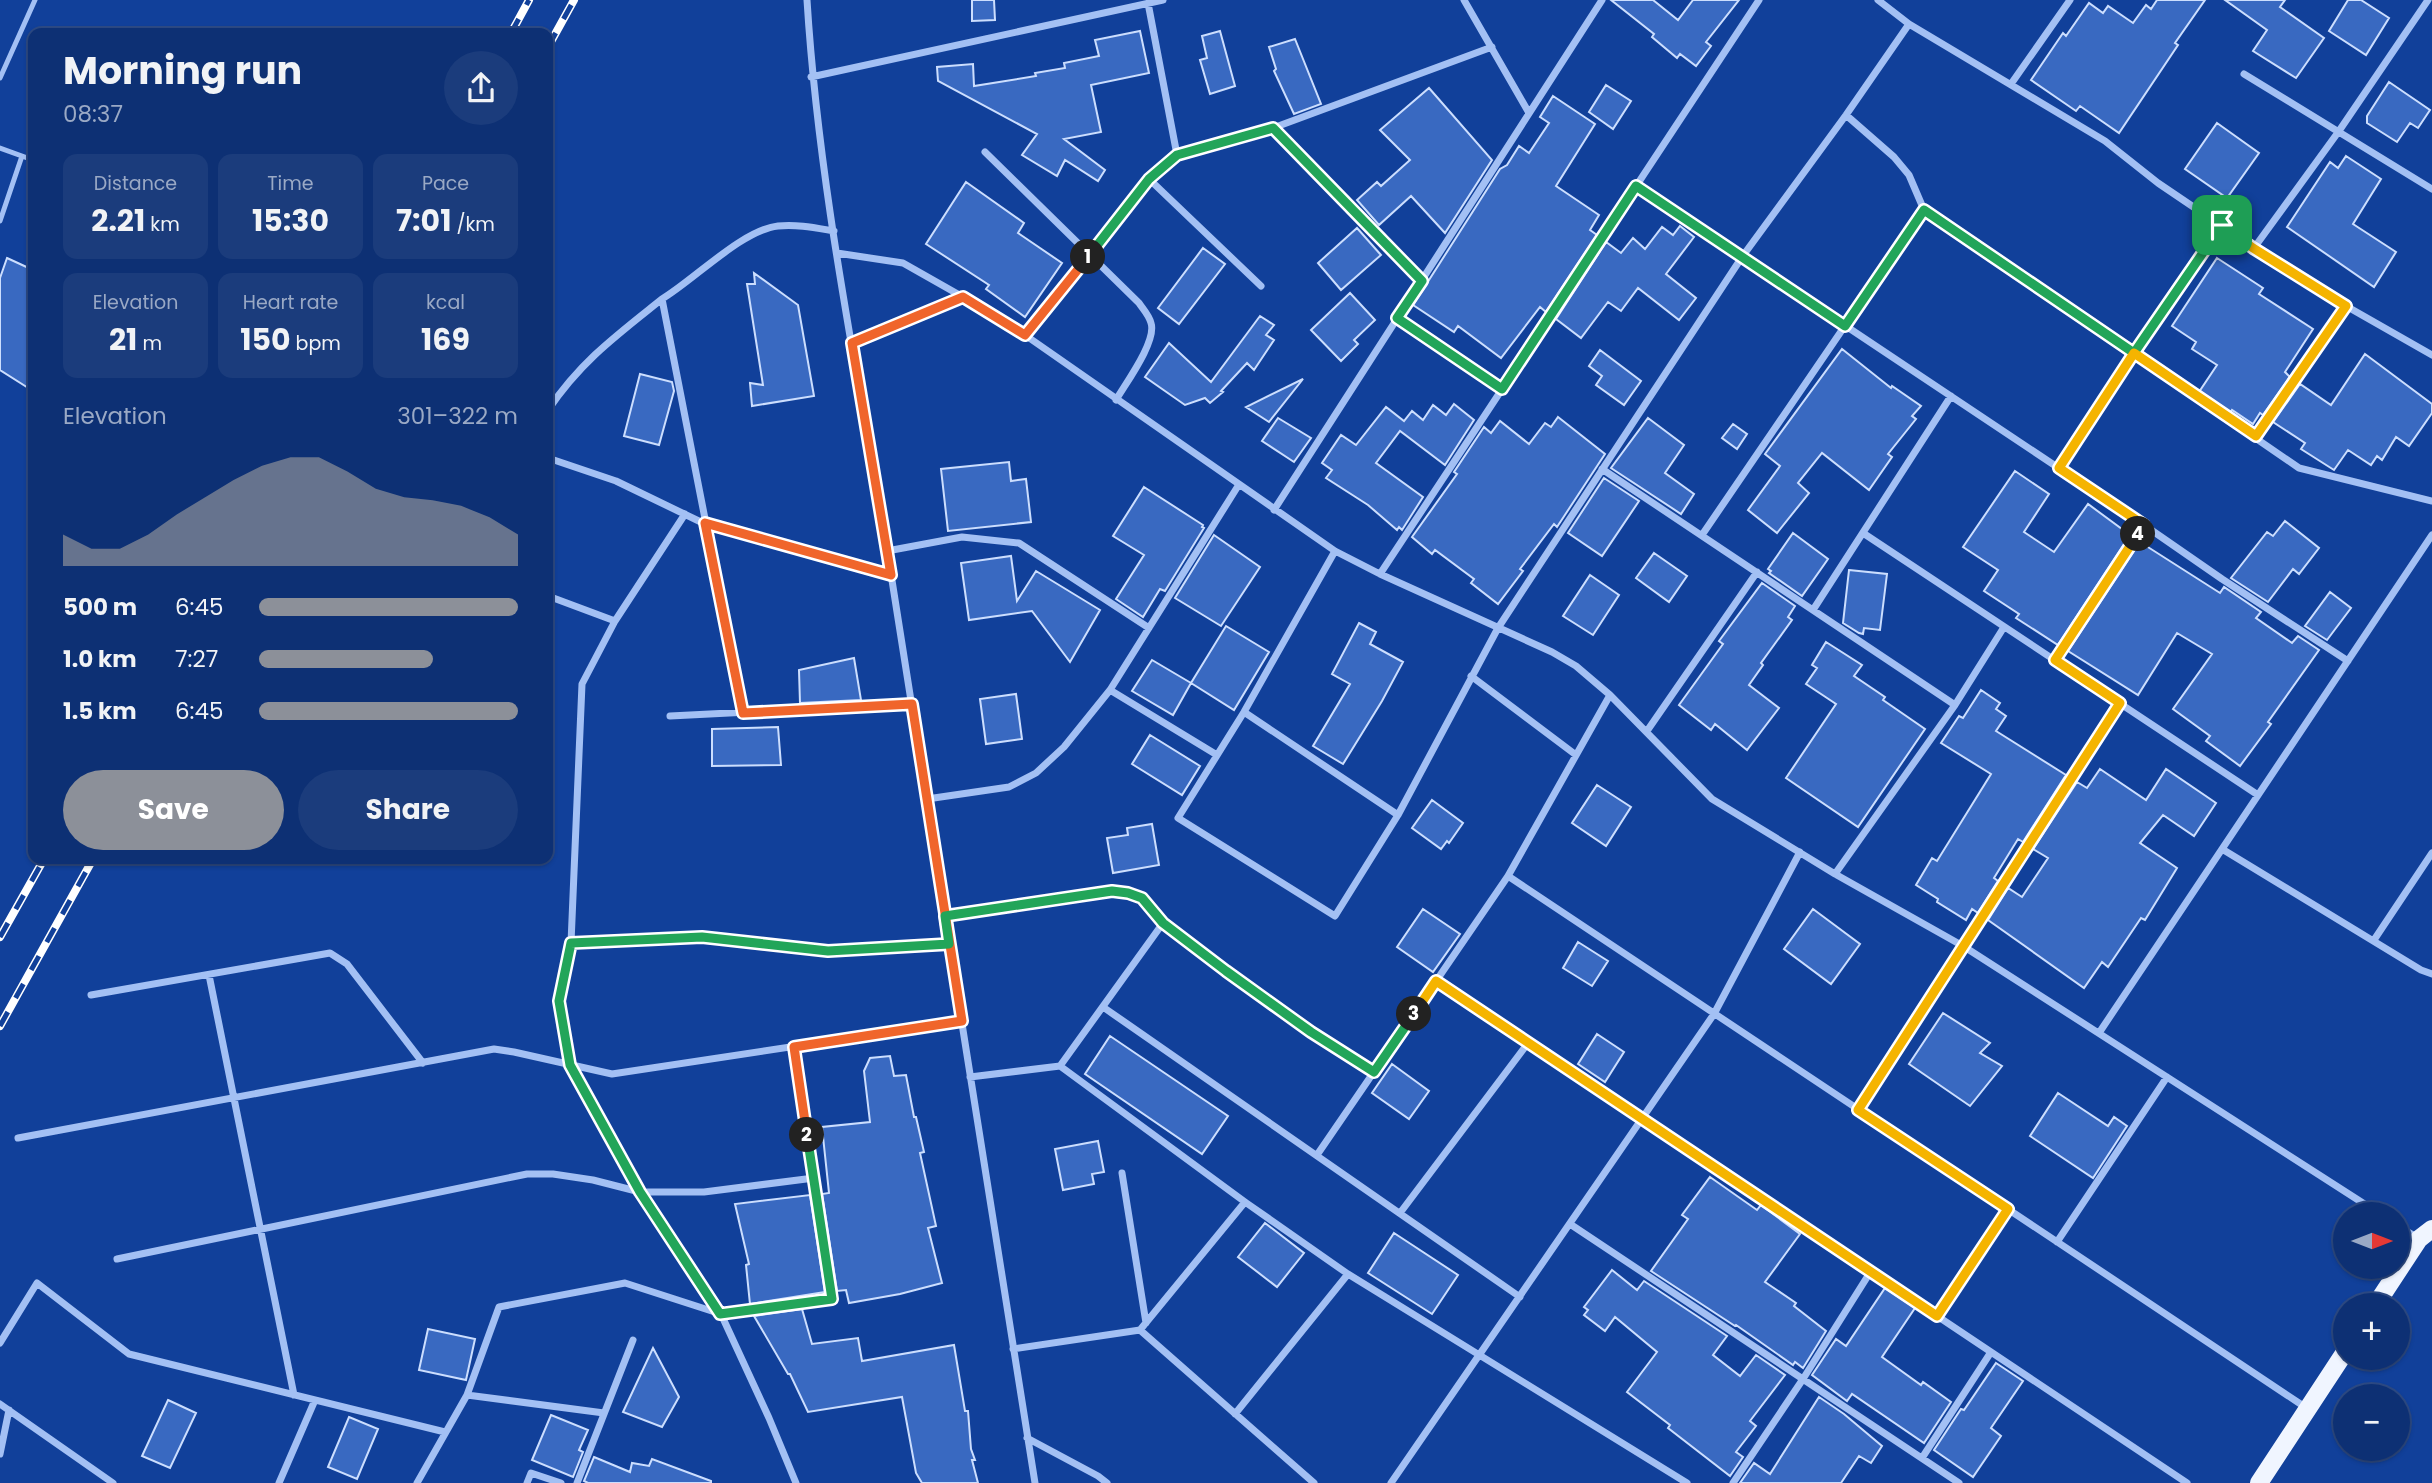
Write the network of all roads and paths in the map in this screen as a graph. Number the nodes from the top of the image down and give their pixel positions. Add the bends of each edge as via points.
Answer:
1 (35, 0) edge
2 (807, 0) edge
3 (1163, 0) edge
4 (1464, 0) edge
5 (1602, 0) edge
6 (1759, 0) edge
7 (1878, 0) edge
8 (2070, 0) edge
9 (2428, 0) edge
10 (1143, 3) edge
11 (1909, 24) junction
12 (1492, 47) junction
13 (2244, 74) dead end
14 (811, 77) junction
15 (0, 78) edge
16 (2011, 84) junction
17 (1529, 113) junction
18 (1846, 115) junction
19 (1273, 128) junction
20 (2339, 131) junction
21 (0, 148) edge
22 (985, 152) dead end
23 (1177, 155) junction
24 (22, 156) junction
25 (28, 158) edge
26 (1149, 179) junction
27 (1636, 186) junction
28 (2432, 189) edge
29 (1924, 210) junction
30 (0, 221) edge
31 (2222, 225) junction
32 (834, 231) junction
33 (2253, 248) junction
34 (837, 253) junction
35 (1090, 255) junction
36 (1742, 257) junction
37 (1422, 281) junction
38 (1261, 286) dead end
39 (963, 297) junction
40 (662, 299) junction
41 (2346, 306) junction
42 (1397, 318) junction
43 (1845, 326) junction
44 (1025, 335) junction
45 (852, 343) junction
46 (2134, 353) junction
47 (2432, 355) edge
48 (1502, 389) junction
49 (1951, 396) junction
50 (1116, 400) junction
51 (553, 403) edge
52 (2256, 436) junction
53 (553, 460) edge
54 (2059, 468) junction
55 (1602, 469) junction
56 (1238, 486) junction
57 (2432, 501) edge
58 (1274, 510) junction
59 (685, 514) junction
60 (705, 523) junction
61 (2144, 525) junction
62 (1863, 533) junction
63 (1702, 535) junction
64 (2432, 535) edge
65 (887, 551) junction
66 (1335, 551) junction
67 (1757, 572) junction
68 (1380, 574) junction
69 (891, 575) junction
70 (553, 598) edge
71 (1813, 610) junction
72 (615, 621) junction
73 (2004, 627) junction
74 (1149, 628) junction
75 (1497, 628) junction
76 (2055, 660) junction
77 (2348, 661) junction
78 (1471, 676) junction
79 (1110, 690) junction
80 (1610, 695) junction
81 (2120, 703) junction
82 (912, 704) junction
83 (1955, 705) junction
84 (1244, 712) junction
85 (743, 713) junction
86 (670, 716) dead end
87 (1647, 731) junction
88 (1217, 755) junction
89 (1576, 755) junction
90 (2258, 795) junction
91 (927, 799) junction
92 (1398, 816) junction
93 (2222, 849) junction
94 (1800, 852) junction
95 (2432, 853) edge
96 (1835, 874) junction
97 (1508, 876) junction
98 (945, 916) junction
99 (1163, 923) junction
100 (2374, 940) junction
101 (571, 943) junction
102 (949, 944) junction
103 (1964, 946) junction
104 (2432, 974) edge
105 (209, 975) junction
106 (1436, 981) junction
107 (91, 995) dead end
108 (1103, 1007) junction
109 (1714, 1014) junction
110 (962, 1021) junction
111 (2099, 1033) junction
112 (1528, 1043) junction
113 (794, 1047) junction
114 (423, 1063) junction
115 (570, 1065) junction
116 (1060, 1066) junction
117 (1374, 1072) junction
118 (970, 1077) junction
119 (2167, 1077) junction
120 (234, 1098) junction
121 (1858, 1110) junction
122 (1642, 1118) junction
123 (18, 1138) dead end
124 (1317, 1155) junction
125 (1122, 1173) dead end
126 (814, 1178) junction
127 (640, 1192) junction
128 (1245, 1202) junction
129 (2361, 1202) edge
130 (2008, 1209) junction
131 (1400, 1213) junction
132 (1570, 1224) junction
133 (260, 1230) junction
134 (2425, 1234) edge
135 (2057, 1242) junction
136 (117, 1259) dead end
137 (1871, 1272) junction
138 (1348, 1274) junction
139 (2384, 1293) edge
140 (1520, 1297) junction
141 (720, 1314) junction
142 (1937, 1316) junction
143 (1143, 1326) junction
144 (633, 1340) dead end
145 (0, 1343) edge
146 (1013, 1349) junction
147 (1991, 1352) junction
148 (1479, 1355) junction
149 (2333, 1370) edge
150 (1803, 1379) junction
151 (294, 1395) junction
152 (467, 1395) junction
153 (314, 1400) junction
154 (0, 1404) edge
155 (2308, 1409) junction
156 (9, 1410) junction
157 (604, 1413) junction
158 (1236, 1414) junction
159 (445, 1432) junction
160 (1027, 1438) junction
161 (0, 1454) edge
162 (1922, 1458) junction
163 (113, 1483) edge
164 (279, 1483) edge
165 (416, 1483) edge
166 (527, 1483) edge
167 (561, 1483) edge
168 (577, 1483) edge
169 (796, 1483) edge
170 (1035, 1483) edge
171 (1107, 1483) edge
172 (1314, 1483) edge
173 (1391, 1483) edge
174 (1687, 1483) edge
175 (1733, 1483) edge
176 (1959, 1483) edge
177 (2187, 1483) edge
178 (2259, 1483) edge

1 - 15 lane
2 - 14 street
3 - 10 street
4 - 12 street
5 - 17 street
6 - 27 street
7 - 11 street
8 - 16 street
9 - 20 street
10 - 14 street
10 - 23 street
11 - 16 street
11 - 18 street
12 - 17 street
12 - 19 street
13 - 20 street
14 - 32 street
16 - 31 street via 2105,141
17 - 37 street
18 - 29 street via 1909,175
18 - 36 street
19 - 23 street
19 - 37 street
20 - 28 street
20 - 33 street
21 - 24 lane
22 - 35 street
23 - 26 street
24 - 25 lane
24 - 30 lane
26 - 35 street
26 - 38 street
27 - 36 street
27 - 48 street
29 - 43 street
29 - 46 street
31 - 33 street
31 - 46 street
32 - 34 street
32 - 40 street via 777,226 757,233
33 - 41 street
34 - 39 street via 904,263
34 - 45 street
35 - 44 street
35 - 50 street via 1139,303 1153,326 1144,352
36 - 43 street
36 - 55 street
37 - 42 street
39 - 44 street
39 - 45 street
40 - 51 street via 595,353
40 - 60 street
41 - 47 street
41 - 52 street
42 - 48 street
42 - 58 street
43 - 49 street
43 - 63 street
44 - 50 street
45 - 65 street
46 - 52 street
46 - 54 street
48 - 68 street
49 - 54 street
49 - 62 street
50 - 56 street
52 - 57 street via 2299,468
53 - 59 street via 616,481
54 - 61 street
55 - 63 street
55 - 75 street
56 - 58 street
56 - 74 street
58 - 66 street
59 - 60 street
59 - 72 street
60 - 69 street
60 - 85 street
61 - 76 street
61 - 77 street
62 - 71 street
62 - 73 street
63 - 67 street
64 - 77 street
65 - 69 street
65 - 74 street via 962,537 1019,543
66 - 68 street
66 - 84 street
67 - 71 street
67 - 87 street
68 - 75 street
69 - 82 street
70 - 72 street
71 - 83 street
72 - 101 street via 582,684
73 - 76 street
73 - 83 street
74 - 79 street
75 - 78 street
75 - 80 street via 1576,666
76 - 81 street
77 - 90 street
78 - 89 street
78 - 92 street
79 - 88 street
79 - 91 street via 1064,747 1036,773 1009,787
80 - 87 street
80 - 89 street
81 - 90 street
81 - 103 street
82 - 85 street
82 - 91 street
83 - 96 street
84 - 88 street
84 - 92 street
85 - 86 street
87 - 94 street via 1712,799
88 - 92 street via 1178,818 1335,916
89 - 97 street
90 - 93 street
91 - 98 street
93 - 100 street
93 - 111 street
94 - 96 street
94 - 109 street
95 - 100 street
96 - 103 street
97 - 106 street
97 - 109 street
98 - 99 street via 1112,891 1142,898
98 - 102 street
99 - 108 street
99 - 117 street
100 - 104 street
101 - 102 street via 702,937 828,951
101 - 115 street via 559,1001
102 - 110 street
103 - 111 street
103 - 121 street
105 - 107 street
105 - 114 street via 330,953 347,964
105 - 120 street
106 - 112 street
106 - 117 street
108 - 116 street
108 - 124 street
109 - 121 street
109 - 122 street
110 - 113 street
110 - 118 street
111 - 119 street
112 - 122 street
112 - 131 street
113 - 115 street via 612,1074
113 - 126 street
114 - 115 street via 494,1049
114 - 120 street
115 - 127 street
116 - 118 street
116 - 128 street
117 - 124 street
118 - 146 street
119 - 129 street
119 - 135 street
120 - 123 street
120 - 133 street
121 - 130 street
122 - 132 street
122 - 137 street
124 - 131 street
125 - 143 street
126 - 127 street via 704,1192
126 - 141 street via 832,1299
127 - 133 street via 593,1180 527,1174
127 - 141 street
128 - 138 street
128 - 143 street
130 - 135 street
130 - 142 street
131 - 140 street
132 - 140 street
132 - 150 street
133 - 136 street
133 - 151 street
134 - 139 main road
135 - 155 street
137 - 142 street
137 - 150 street
138 - 148 street
138 - 158 street
140 - 148 street
141 - 152 street via 625,1283 499,1307
141 - 169 street
142 - 147 street
143 - 146 street
143 - 158 street
144 - 157 street
145 - 151 street via 37,1283 129,1354
146 - 160 street
147 - 162 street
147 - 177 street
148 - 173 street
148 - 174 street
149 - 155 main road
150 - 162 street
150 - 175 street
151 - 153 street
152 - 157 street
152 - 159 street
153 - 159 street
153 - 164 street
154 - 156 street
155 - 178 main road
156 - 161 street
156 - 163 street
157 - 168 street
158 - 172 street
159 - 165 street
160 - 170 street
160 - 171 street
162 - 176 street
166 - 167 street via 531,1473

